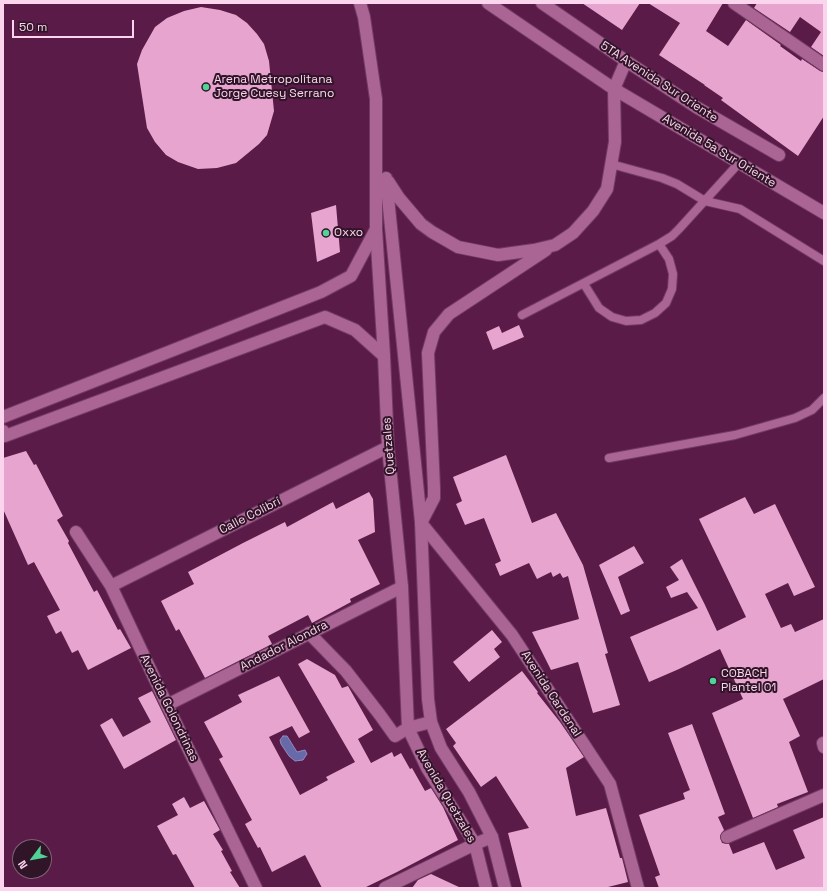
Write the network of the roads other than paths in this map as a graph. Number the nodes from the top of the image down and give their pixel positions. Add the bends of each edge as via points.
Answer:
1 (360, 3) edge
2 (488, 3) edge
3 (542, 3) edge
4 (734, 3) edge
5 (626, 61) junction
6 (824, 66) edge
7 (614, 89) junction
8 (779, 155) dead end
9 (376, 163) junction
10 (739, 163) junction
11 (611, 164) junction
12 (386, 178) junction
13 (704, 200) junction
14 (824, 213) edge
15 (376, 229) junction
16 (554, 244) junction
17 (659, 244) junction
18 (824, 261) edge
19 (584, 284) junction
20 (522, 315) dead end
21 (384, 356) junction
22 (138, 364) junction
23 (147, 383) junction
24 (824, 398) edge
25 (3, 417) edge
26 (3, 431) edge
27 (388, 447) junction
28 (609, 458) dead end
29 (421, 523) junction
30 (76, 532) dead end
31 (111, 586) junction
32 (402, 587) junction
33 (309, 634) junction
34 (166, 705) junction
35 (431, 722) junction
36 (408, 728) junction
37 (824, 794) edge
38 (492, 837) junction
39 (727, 837) dead end
40 (475, 844) junction
41 (256, 888) edge
42 (385, 888) edge
43 (486, 888) edge
44 (505, 888) edge
45 (638, 888) edge

1 - 9 street, Quetzales via 376,99
2 - 7 street, Avenida 5a Sur Oriente
3 - 5 street, 5TA Avenida Sur Oriente
4 - 6 street
5 - 7 street
5 - 8 street, 5TA Avenida Sur Oriente via 696,107
7 - 10 street, Avenida 5a Sur Oriente
7 - 11 street via 615,142
9 - 12 street
9 - 15 street, Quetzales
10 - 13 lane
10 - 14 street, Avenida 5a Sur Oriente
11 - 13 lane via 662,178
11 - 16 street via 607,189 593,211 573,233
12 - 16 street via 421,224 458,247 498,254 534,250
12 - 29 street, Quetzales
13 - 17 lane via 679,229
13 - 18 lane via 740,209
15 - 21 street, Quetzales
15 - 22 street via 351,276 321,292
16 - 29 street via 449,314 434,332 428,353 434,498
17 - 19 lane
17 - 19 lane via 669,259 673,274 672,289 666,303 655,314 641,320 626,321 612,317 599,308
19 - 20 lane
21 - 23 street via 355,330 325,317
21 - 27 street, Quetzales
22 - 23 street
22 - 25 street
23 - 26 street via 5,436
24 - 28 lane via 812,410 795,418 735,435
27 - 31 street, Calle Colibrí
27 - 32 street, Quetzales
29 - 35 street, Quetzales
29 - 45 street, Avenida Cardenal via 512,635 610,784
30 - 31 street, Avenida Golondrinas
31 - 34 street, Avenida Golondrinas
32 - 33 street, Andador Alondra
32 - 36 street, Quetzales
33 - 34 street, Andador Alondra
33 - 36 street via 346,671 395,736
34 - 41 street, Avenida Golondrinas
35 - 36 street
35 - 38 street, Avenida Quetzales via 441,748 469,792
36 - 40 street, Avenida Quetzales via 427,768
37 - 39 street
38 - 40 street
38 - 44 street, Avenida Quetzales
40 - 42 street
40 - 43 street, Avenida Quetzales

